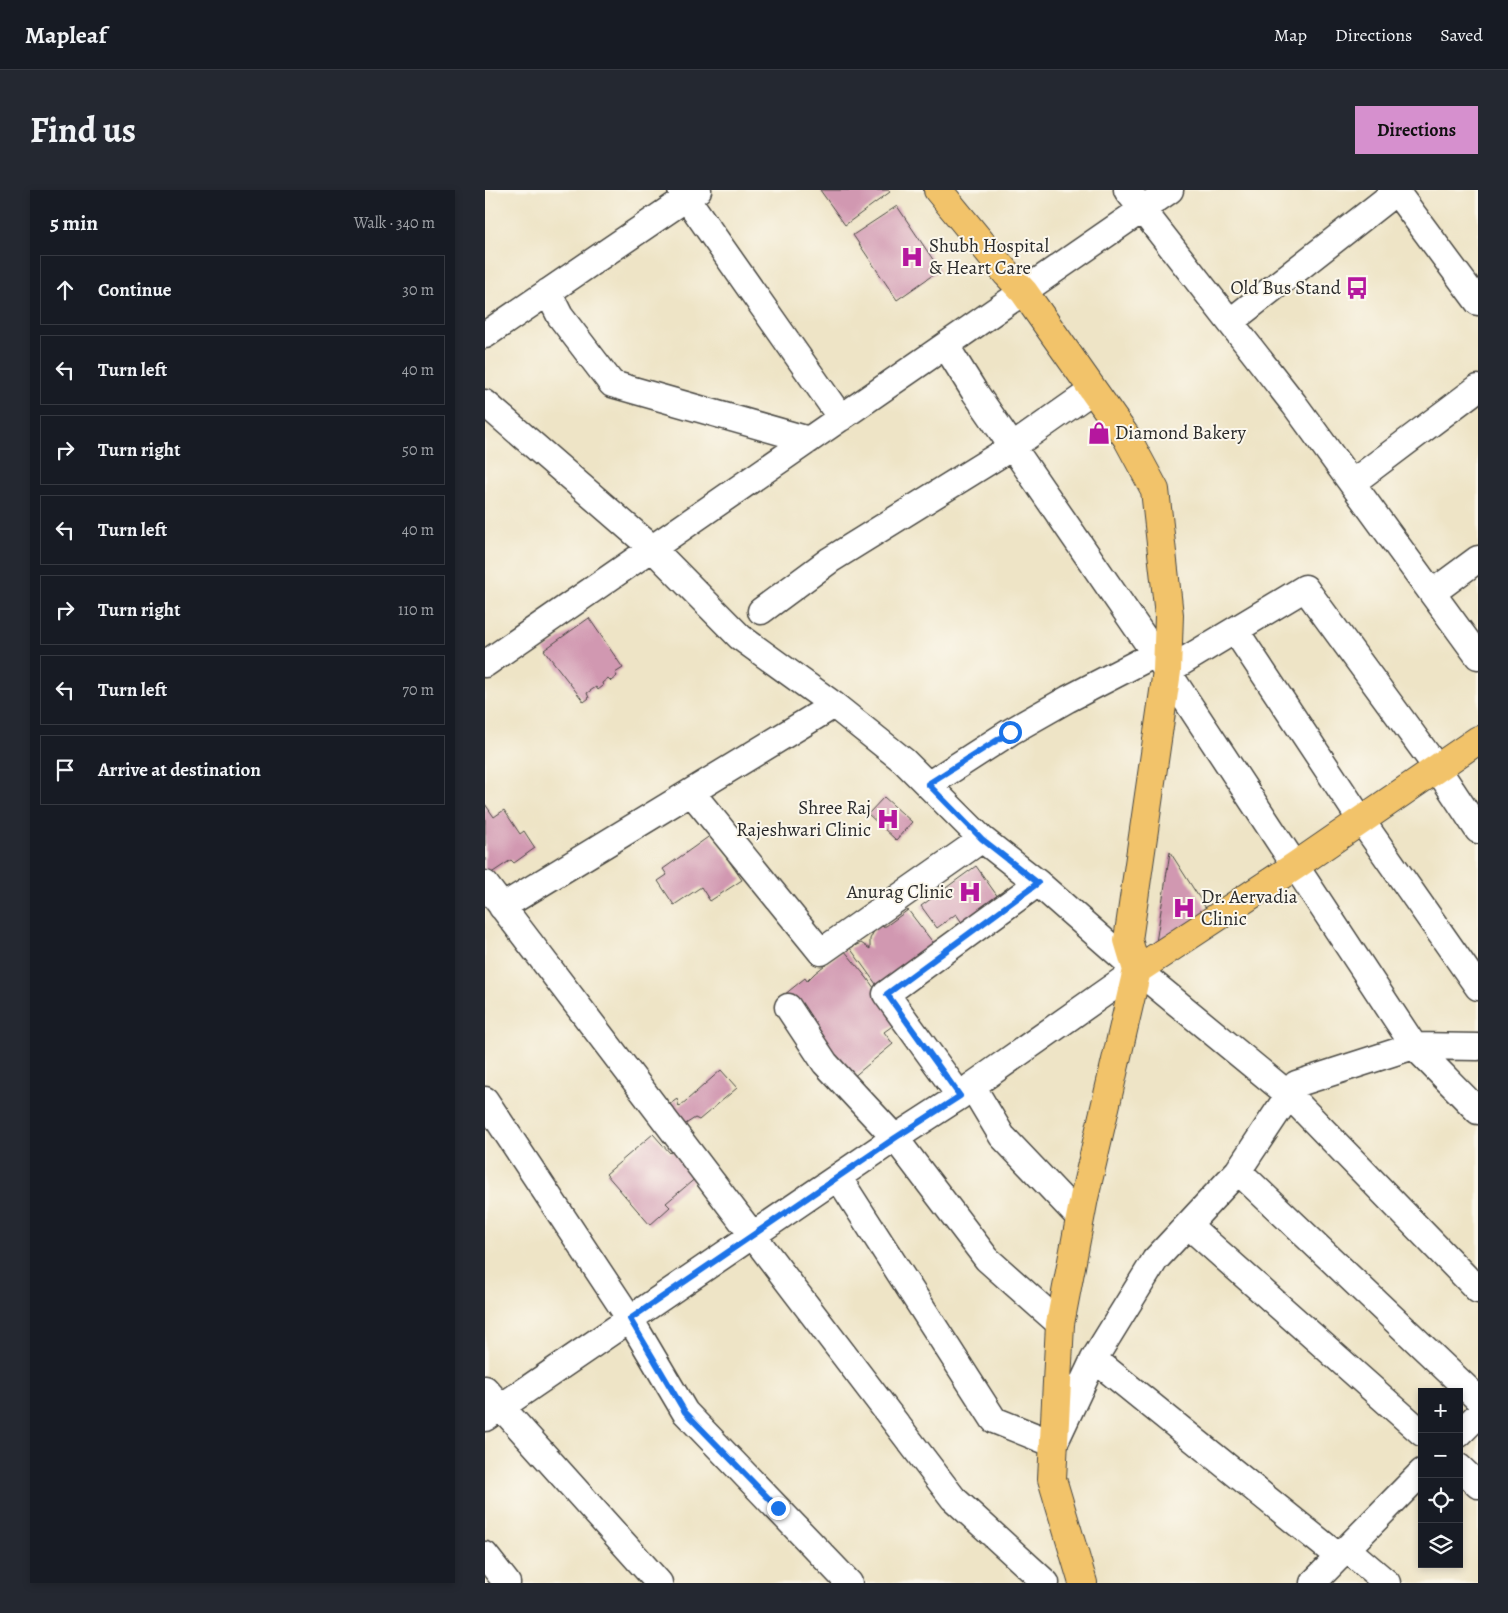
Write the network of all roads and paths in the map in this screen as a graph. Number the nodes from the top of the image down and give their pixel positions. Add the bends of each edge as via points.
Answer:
1 (938, 190) edge
2 (1170, 190) edge
3 (1396, 190) edge
4 (689, 192) edge
5 (1135, 200) edge
6 (548, 292) junction
7 (1024, 292) junction
8 (1478, 302) edge
9 (1230, 322) junction
10 (485, 335) edge
11 (946, 346) junction
12 (1478, 388) edge
13 (1093, 390) junction
14 (485, 403) edge
15 (841, 418) junction
16 (809, 440) junction
17 (1012, 447) junction
18 (1352, 483) junction
19 (653, 548) junction
20 (1478, 559) edge
21 (1432, 593) junction
22 (761, 611) dead end
23 (1235, 630) junction
24 (1478, 656) edge
25 (1161, 662) junction
26 (485, 664) edge
27 (834, 705) junction
28 (1478, 740) edge
29 (1437, 768) junction
30 (928, 784) junction
31 (691, 792) junction
32 (1361, 820) junction
33 (1478, 830) edge
34 (982, 839) junction
35 (1295, 866) junction
36 (1038, 883) junction
37 (485, 884) edge
38 (502, 907) junction
39 (1137, 970) junction
40 (1478, 987) edge
41 (788, 1008) dead end
42 (1414, 1046) junction
43 (1478, 1047) edge
44 (966, 1091) junction
45 (1289, 1095) junction
46 (485, 1100) edge
47 (1478, 1112) edge
48 (895, 1138) junction
49 (1238, 1171) junction
50 (837, 1177) junction
51 (1081, 1218) junction
52 (1188, 1225) junction
53 (752, 1235) junction
54 (1478, 1290) edge
55 (630, 1319) junction
56 (1060, 1324) junction
57 (1094, 1359) junction
58 (1478, 1399) edge
59 (490, 1405) edge
60 (1478, 1415) edge
61 (1418, 1429) edge
62 (1460, 1433) edge
63 (1054, 1444) junction
64 (1463, 1471) edge
65 (1418, 1476) edge
66 (1478, 1484) edge
67 (1343, 1553) junction
68 (485, 1555) edge
69 (507, 1583) edge
70 (659, 1583) edge
71 (849, 1583) edge
72 (1046, 1583) edge
73 (1083, 1583) edge
74 (1313, 1583) edge
75 (1387, 1583) edge

1 - 7 main road
2 - 5 street
3 - 8 street
3 - 9 street
4 - 6 street
4 - 15 street
5 - 7 street
5 - 9 street
6 - 10 street
6 - 16 street via 560,316 612,384
7 - 11 street
7 - 13 main road
9 - 18 street
11 - 15 street
11 - 17 street
12 - 18 street
13 - 17 street
13 - 25 main road via 1127,438 1155,490 1169,615
14 - 19 street
15 - 16 street
16 - 19 street
17 - 22 street via 830,560
17 - 25 street
18 - 21 street
19 - 26 street
19 - 27 street via 740,637
20 - 21 street
21 - 24 street
23 - 25 street
23 - 29 street via 1305,588
23 - 32 street
25 - 30 street via 1068,699
25 - 35 street
25 - 39 main road via 1127,940
27 - 30 street
27 - 31 street
28 - 29 main road
29 - 32 main road
29 - 33 street
30 - 34 street
31 - 34 street via 821,952
31 - 38 street
32 - 35 main road
32 - 40 street
34 - 36 street
35 - 39 main road
35 - 42 street
36 - 39 street
36 - 44 street via 887,994
37 - 38 street
38 - 53 street
39 - 44 street
39 - 45 street
39 - 51 main road
41 - 48 street via 825,1063
42 - 43 street
42 - 45 street via 1296,1084
42 - 47 street
44 - 48 street
44 - 51 street via 1002,1136
45 - 49 street
45 - 54 street
46 - 55 street
48 - 50 street
48 - 56 street via 987,1259
49 - 52 street
49 - 58 street
50 - 53 street
50 - 63 street via 995,1420
51 - 56 main road
52 - 57 street via 1155,1260
52 - 61 street
53 - 55 street
53 - 72 street via 953,1498
55 - 59 street
55 - 71 street via 685,1412
56 - 63 main road
57 - 63 street
57 - 67 street
59 - 70 street
60 - 62 street
63 - 73 main road via 1052,1479
64 - 66 street
65 - 67 street
67 - 74 street
67 - 75 street
68 - 69 street

